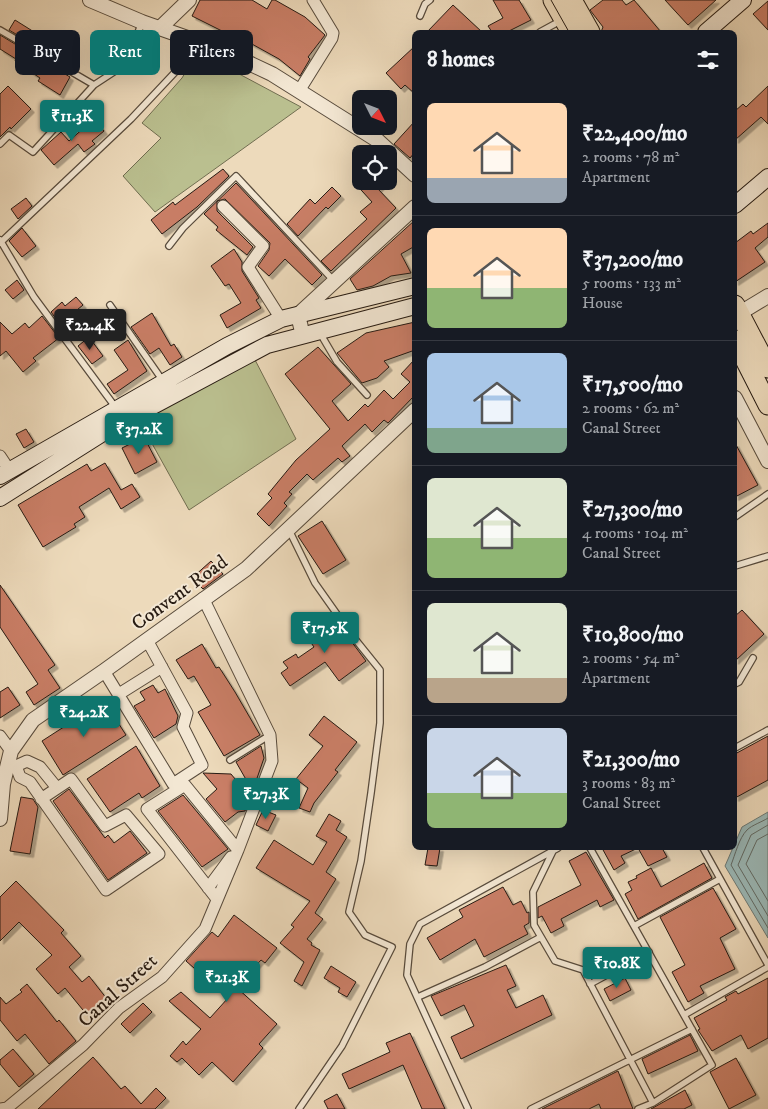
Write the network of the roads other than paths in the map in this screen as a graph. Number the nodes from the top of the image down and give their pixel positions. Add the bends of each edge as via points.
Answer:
1 (90, 0) edge
2 (189, 0) edge
3 (313, 0) edge
4 (430, 0) edge
5 (553, 0) edge
6 (572, 0) edge
7 (743, 0) edge
8 (420, 16) dead end
9 (142, 22) junction
10 (567, 26) edge
11 (160, 28) junction
12 (0, 30) edge
13 (549, 30) edge
14 (589, 30) edge
15 (708, 30) edge
16 (170, 31) edge
17 (253, 65) edge
18 (172, 75) edge
19 (94, 85) junction
20 (298, 91) junction
21 (0, 144) edge
22 (412, 172) edge
23 (768, 176) edge
24 (737, 203) edge
25 (223, 206) dead end
26 (412, 210) edge
27 (1, 241) edge
28 (169, 246) dead end
29 (335, 282) junction
30 (412, 287) edge
31 (768, 296) edge
32 (110, 305) dead end
33 (412, 307) edge
34 (737, 311) edge
35 (737, 313) edge
36 (298, 314) junction
37 (281, 319) junction
38 (319, 331) junction
39 (303, 336) junction
40 (737, 344) edge
41 (768, 368) edge
42 (164, 383) junction
43 (367, 395) dead end
44 (737, 402) edge
45 (768, 405) edge
46 (117, 410) junction
47 (412, 413) edge
48 (0, 456) edge
49 (768, 461) edge
50 (5, 474) edge
51 (768, 494) edge
52 (0, 498) edge
53 (737, 516) edge
54 (288, 528) junction
55 (768, 556) edge
56 (737, 565) edge
57 (203, 598) junction
58 (147, 640) junction
59 (753, 658) dead end
60 (162, 667) junction
61 (104, 671) junction
62 (737, 683) edge
63 (118, 694) junction
64 (768, 730) edge
65 (270, 735) junction
66 (0, 736) edge
67 (737, 747) edge
68 (9, 756) edge
69 (230, 760) dead end
70 (57, 788) junction
71 (41, 799) junction
72 (0, 819) edge
73 (237, 849) junction
74 (554, 850) edge
75 (555, 850) edge
76 (591, 850) edge
77 (704, 850) edge
78 (720, 879) junction
79 (208, 888) junction
80 (217, 899) junction
81 (634, 926) junction
82 (541, 937) junction
83 (649, 952) junction
84 (768, 966) edge
85 (590, 984) junction
86 (418, 997) junction
87 (684, 1015) junction
88 (692, 1029) junction
89 (630, 1060) junction
90 (652, 1103) junction
91 (540, 1107) edge
92 (0, 1109) edge
93 (299, 1109) edge
94 (468, 1109) edge
95 (532, 1109) edge
96 (638, 1109) edge

1 - 9 street
2 - 11 street
3 - 20 street via 333,32
4 - 8 lane
5 - 10 main road
6 - 14 main road
7 - 15 main road
9 - 11 street
9 - 19 lane via 126,64
10 - 13 lane
11 - 16 street
12 - 19 lane
17 - 20 street
18 - 27 lane
19 - 21 lane via 33,152 9,135
20 - 22 street via 377,140
23 - 24 main road
25 - 37 street via 263,246 248,267
26 - 29 street
27 - 46 lane via 34,297
28 - 29 lane via 236,176
29 - 36 street
30 - 36 main road
31 - 34 street
32 - 42 lane
33 - 38 main road
35 - 41 main road
36 - 37 main road
36 - 39 street
37 - 42 main road
38 - 39 main road
38 - 43 lane via 337,362
39 - 52 main road via 267,345 122,422
40 - 45 main road
42 - 46 main road
44 - 49 street
46 - 50 main road
47 - 54 street, Convent Road
48 - 50 street
51 - 53 lane
54 - 57 street, Convent Road via 246,569
54 - 93 lane via 315,584 380,670 380,723 361,861 349,912 366,934 392,948 342,1046
55 - 56 lane
57 - 58 street, Convent Road
57 - 65 street, Canal Street
58 - 60 street
58 - 61 street, Convent Road
59 - 62 lane
60 - 63 street
60 - 63 street via 187,713 183,727 202,765 173,784
61 - 63 street
61 - 68 street, Convent Road via 33,720
64 - 67 lane
65 - 69 lane
65 - 73 street, Canal Street via 272,761
66 - 68 street
68 - 70 street via 40,767
68 - 71 street via 20,777 30,782
68 - 72 street, Convent Road
70 - 71 street
70 - 71 street via 71,779 105,826 126,815 159,854 106,890
73 - 79 street
73 - 79 street via 185,784 146,809
73 - 80 street, Canal Street
74 - 86 lane via 420,924 410,944 407,974
75 - 82 lane via 533,892 534,925
76 - 81 lane
77 - 78 lane
78 - 81 lane
78 - 84 lane
79 - 80 street
80 - 92 street, Canal Street via 205,929 162,978 119,1008 83,1045 7,1108
81 - 83 lane
82 - 85 lane via 555,961 583,970
82 - 86 lane
83 - 85 lane
83 - 87 lane
84 - 87 lane
85 - 89 lane
86 - 94 lane
87 - 88 lane
88 - 89 lane
88 - 90 lane via 712,1065
89 - 90 lane
89 - 91 lane
90 - 96 lane
91 - 95 lane

